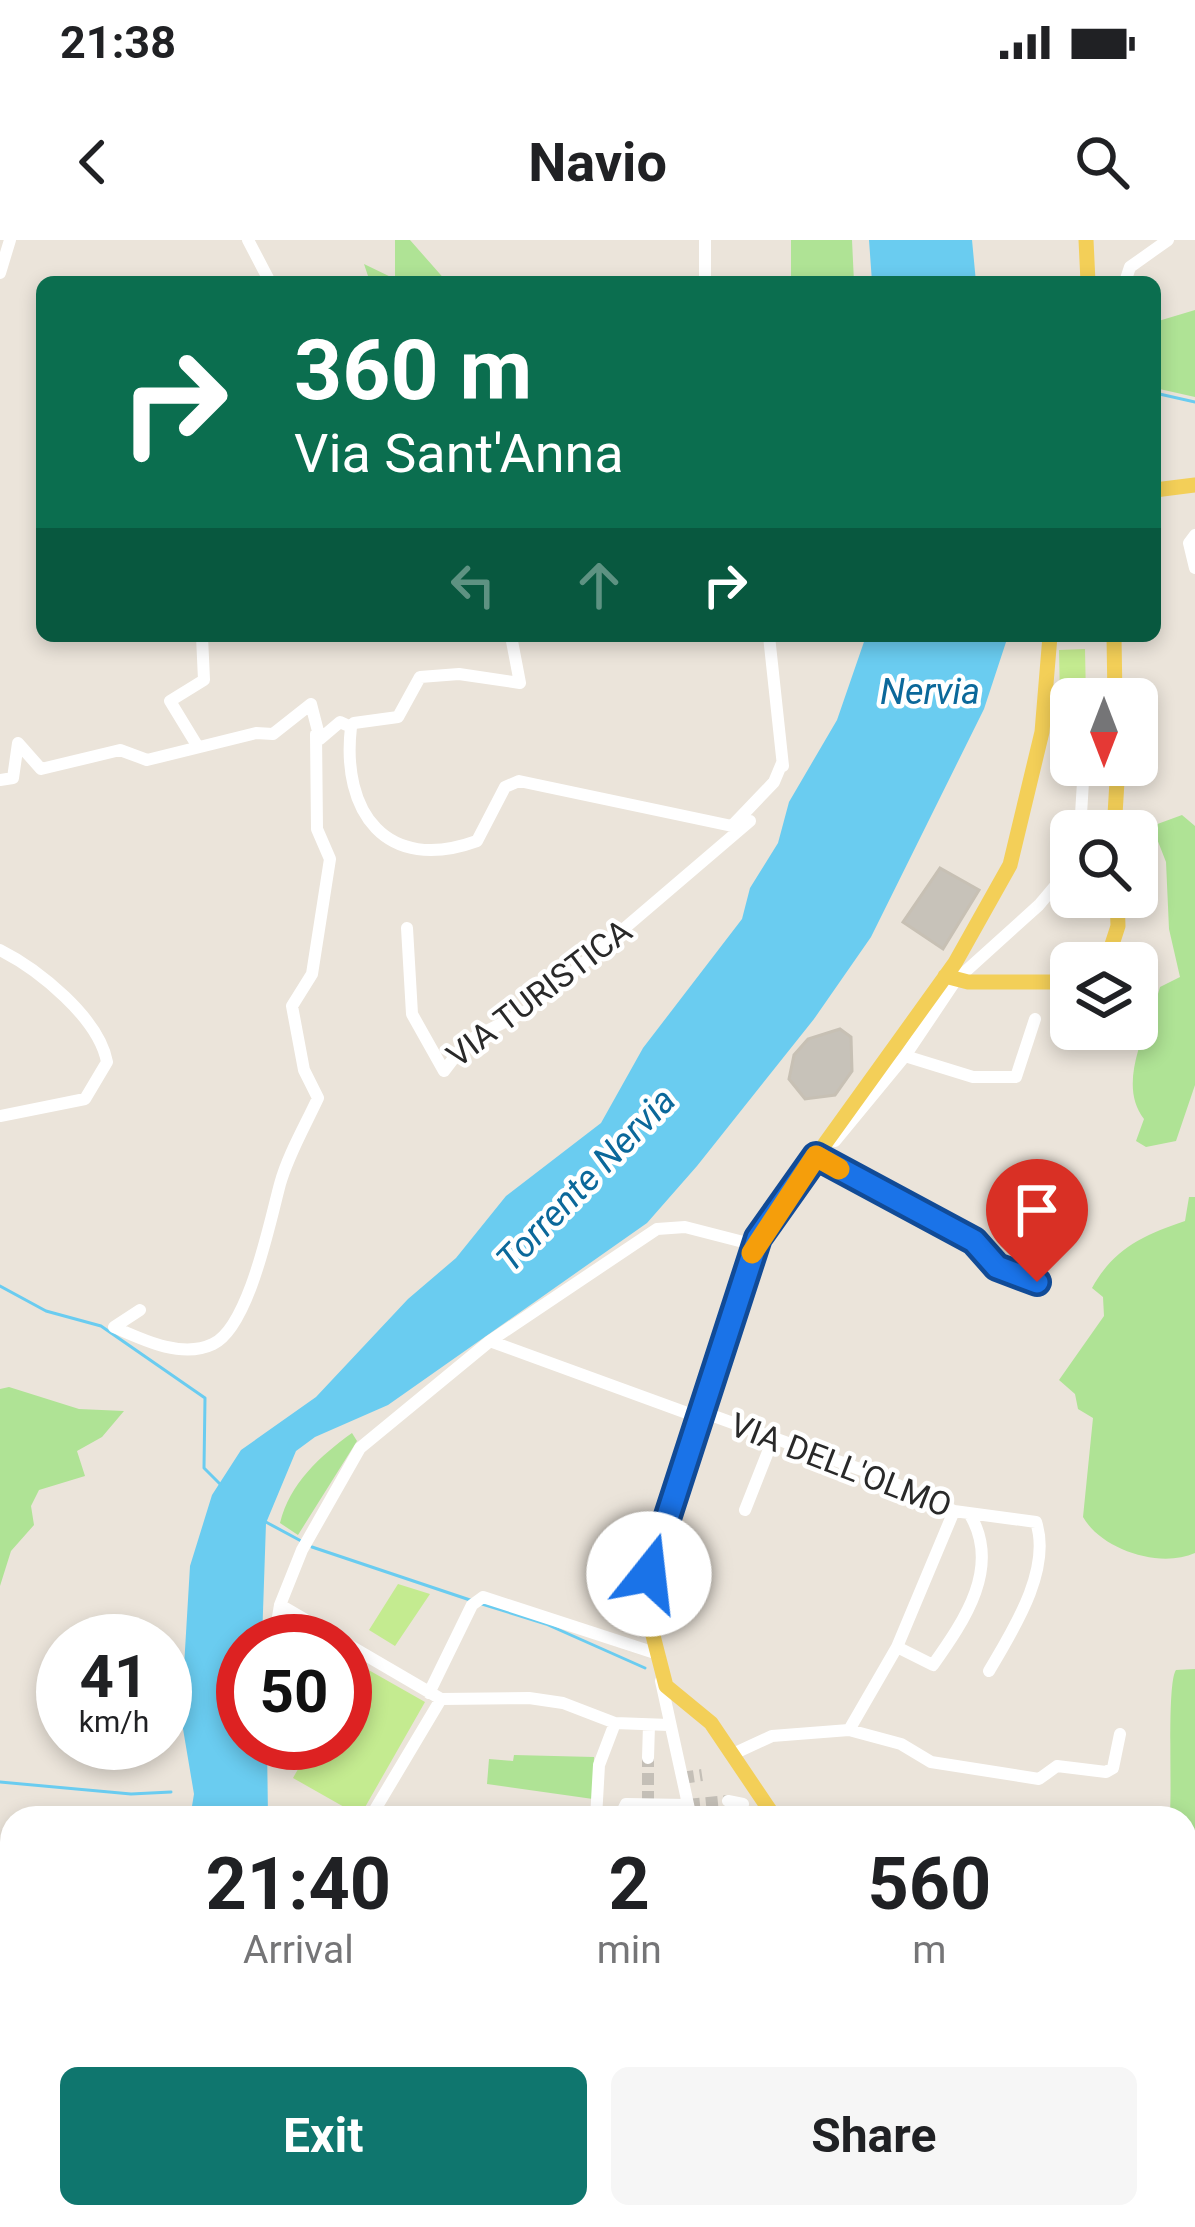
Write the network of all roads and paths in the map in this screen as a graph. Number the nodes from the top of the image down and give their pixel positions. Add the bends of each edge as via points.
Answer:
1 (10, 240) edge
2 (248, 240) edge
3 (705, 240) edge
4 (1086, 240) edge
5 (1168, 240) edge
6 (0, 273) edge
7 (267, 276) edge
8 (705, 276) edge
9 (1088, 276) edge
10 (1127, 276) edge
11 (1195, 485) edge
12 (1161, 489) edge
13 (1195, 535) edge
14 (1195, 568) edge
15 (202, 642) edge
16 (513, 642) edge
17 (770, 642) edge
18 (1050, 642) edge
19 (1114, 642) edge
20 (1115, 678) edge
21 (354, 723) dead end
22 (316, 734) junction
23 (198, 747) junction
24 (782, 763) junction
25 (1, 783) edge
26 (1050, 892) edge
27 (407, 928) dead end
28 (0, 950) edge
29 (950, 978) junction
30 (1050, 981) edge
31 (1035, 1019) dead end
32 (904, 1056) junction
33 (855, 1109) junction
34 (0, 1116) edge
35 (819, 1158) junction
36 (755, 1245) junction
37 (1037, 1282) dead end
38 (140, 1310) dead end
39 (490, 1341) junction
40 (699, 1414) junction
41 (773, 1439) junction
42 (745, 1510) dead end
43 (961, 1512) junction
44 (280, 1605) junction
45 (278, 1614) edge
46 (897, 1647) junction
47 (657, 1660) junction
48 (989, 1671) dead end
49 (664, 1688) junction
50 (435, 1696) junction
51 (615, 1723) junction
52 (649, 1725) junction
53 (669, 1725) junction
54 (849, 1730) junction
55 (1120, 1733) dead end
56 (733, 1754) junction
57 (648, 1758) tunnel mouth
58 (728, 1802) tunnel mouth
59 (743, 1804) dead end
60 (376, 1806) edge
61 (597, 1806) edge
62 (689, 1806) edge
63 (767, 1806) edge

1 - 6 street
2 - 7 street
3 - 8 street
4 - 9 main road
5 - 10 street
11 - 12 main road
13 - 14 street
15 - 23 street via 204,680 170,701
16 - 21 street via 520,683 420,677 398,717
17 - 24 street
18 - 29 main road via 1021,837
19 - 20 main road
22 - 23 street via 311,704 273,734
22 - 24 street via 326,737 340,722 351,727 349,765 363,819 374,832 420,848 477,842 505,787 519,781 732,826
22 - 38 street via 317,829 329,868 312,974 292,1006 318,1098 224,1337 182,1349 114,1327
23 - 25 street via 147,760 120,750 41,769 18,742 13,778
24 - 27 street, VIA TURISTICA via 783,782 740,832 530,1009 467,1041 444,1071 412,1014
26 - 29 street
28 - 34 street via 96,1032 107,1062 85,1099
29 - 30 main road
29 - 32 street
29 - 33 main road
31 - 32 street via 1016,1077 973,1077
32 - 33 street
33 - 35 main road
35 - 36 main road
35 - 37 street via 974,1241 997,1267
36 - 39 street via 657,1228
36 - 40 main road
39 - 40 street, VIA DELL'OLMO
39 - 44 street via 360,1448 309,1534
40 - 41 street, VIA DELL'OLMO
40 - 47 main road via 649,1574
41 - 42 street
41 - 43 street, VIA DELL'OLMO
43 - 46 street
43 - 46 street via 982,1534 982,1573 964,1622 933,1665
43 - 48 street, VIA DELL'OLMO via 1036,1522 1042,1540 1034,1579
44 - 45 street
44 - 50 street
46 - 54 street
47 - 49 main road
47 - 50 street via 477,1601
49 - 53 street
49 - 56 main road via 711,1723
50 - 51 street via 529,1698
50 - 60 street
51 - 52 street
51 - 61 street via 599,1766
52 - 53 street
52 - 57 street
53 - 62 street
54 - 55 street via 949,1767 1039,1779 1058,1766 1106,1772
54 - 56 street via 772,1736
56 - 63 main road
58 - 59 street

